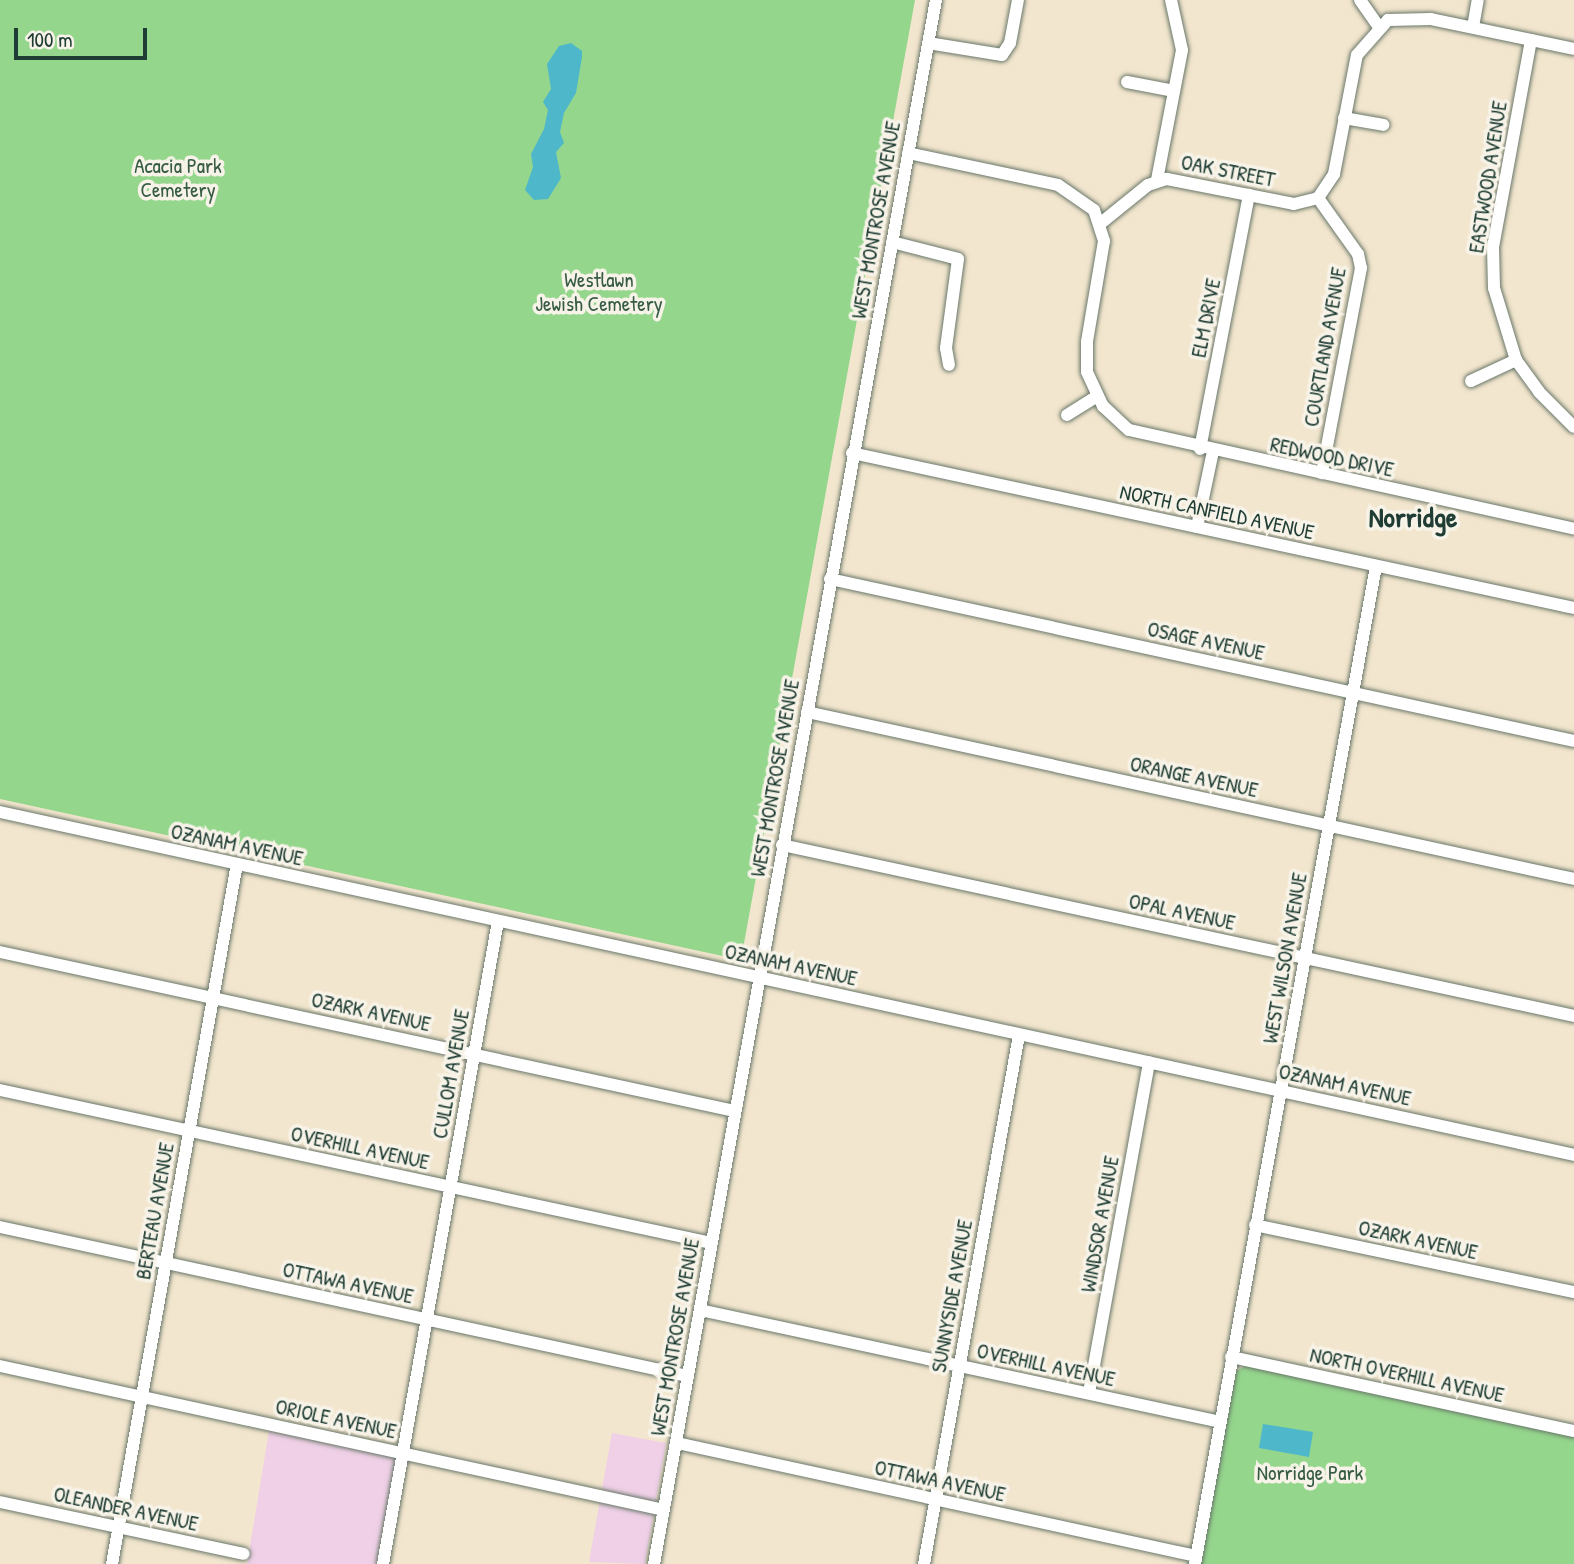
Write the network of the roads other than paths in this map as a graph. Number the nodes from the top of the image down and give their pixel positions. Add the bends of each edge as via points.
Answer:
1 (936, 0) edge
2 (1018, 0) edge
3 (1171, 0) edge
4 (1360, 0) edge
5 (1478, 0) edge
6 (1379, 27) junction
7 (1473, 27) junction
8 (1531, 40) junction
9 (928, 43) junction
10 (1574, 49) edge
11 (1127, 82) dead end
12 (1174, 91) junction
13 (1344, 118) junction
14 (1383, 125) dead end
15 (908, 153) junction
16 (1157, 180) junction
17 (1249, 195) junction
18 (1318, 198) junction
19 (1101, 223) junction
20 (892, 242) junction
21 (1516, 360) junction
22 (949, 365) dead end
23 (1471, 381) dead end
24 (1097, 396) junction
25 (1067, 415) dead end
26 (1574, 427) edge
27 (1207, 450) junction
28 (852, 453) junction
29 (1322, 474) junction
30 (1197, 527) junction
31 (1574, 529) edge
32 (1376, 566) junction
33 (830, 579) junction
34 (1574, 608) edge
35 (1353, 692) junction
36 (807, 712) junction
37 (1574, 741) edge
38 (0, 813) edge
39 (1329, 825) junction
40 (782, 845) junction
41 (236, 864) junction
42 (1574, 879) edge
43 (498, 921) junction
44 (0, 952) edge
45 (1305, 958) junction
46 (758, 978) junction
47 (213, 998) junction
48 (1574, 1016) edge
49 (1019, 1035) junction
50 (474, 1054) junction
51 (1149, 1062) junction
52 (0, 1090) edge
53 (1280, 1090) junction
54 (734, 1111) junction
55 (189, 1131) junction
56 (1574, 1155) edge
57 (450, 1187) junction
58 (1255, 1225) junction
59 (0, 1227) edge
60 (711, 1243) junction
61 (166, 1263) junction
62 (1574, 1292) edge
63 (700, 1310) junction
64 (426, 1320) junction
65 (1231, 1357) junction
66 (0, 1366) edge
67 (958, 1366) junction
68 (688, 1376) junction
69 (1089, 1393) junction
70 (142, 1396) junction
71 (1220, 1422) junction
72 (1574, 1431) edge
73 (677, 1443) junction
74 (403, 1453) junction
75 (935, 1499) junction
76 (0, 1502) edge
77 (664, 1510) junction
78 (119, 1527) junction
79 (244, 1554) dead end
80 (1195, 1560) edge
81 (112, 1564) edge
82 (383, 1564) edge
83 (654, 1564) edge
84 (924, 1564) edge

1 - 9 street, WEST MONTROSE AVENUE
2 - 9 street via 1010,43 1002,55
3 - 12 street via 1182,39
4 - 6 street
5 - 7 street
6 - 7 street via 1399,16
6 - 13 street via 1357,55
7 - 8 street
8 - 10 street
8 - 21 street, EASTWOOD AVENUE via 1493,247 1497,308
9 - 15 street, WEST MONTROSE AVENUE
11 - 12 street
12 - 16 street
13 - 14 street
13 - 18 street via 1334,174
15 - 19 street via 1058,185 1085,201
15 - 20 street, WEST MONTROSE AVENUE
16 - 17 street, OAK STREET via 1180,180
16 - 19 street, OAK STREET
17 - 18 street, OAK STREET via 1294,204
17 - 27 street, ELM DRIVE
18 - 29 street, COURTLAND AVENUE via 1358,254 1360,268
19 - 24 street, REDWOOD DRIVE via 1104,250 1086,358
20 - 22 street via 958,259 946,340
20 - 28 street, WEST MONTROSE AVENUE
21 - 23 street
21 - 26 street, EASTWOOD AVENUE via 1544,398
24 - 25 street
24 - 27 street, REDWOOD DRIVE via 1129,430
27 - 29 street, REDWOOD DRIVE
27 - 30 street, ELM DRIVE
28 - 30 street, NORTH CANFIELD AVENUE
28 - 33 street, WEST MONTROSE AVENUE
29 - 31 street, REDWOOD DRIVE
30 - 32 street, NORTH CANFIELD AVENUE
32 - 34 street, NORTH CANFIELD AVENUE
32 - 35 street, WEST WILSON AVENUE
33 - 35 street, OSAGE AVENUE
33 - 36 street, WEST MONTROSE AVENUE
35 - 37 street, OSAGE AVENUE
35 - 39 street, WEST WILSON AVENUE
36 - 39 street, ORANGE AVENUE
36 - 40 street, WEST MONTROSE AVENUE
38 - 41 street, OZANAM AVENUE
39 - 42 street, ORANGE AVENUE
39 - 45 street, WEST WILSON AVENUE
40 - 45 street, OPAL AVENUE
40 - 46 street, WEST MONTROSE AVENUE
41 - 43 street, OZANAM AVENUE
41 - 47 street, BERTEAU AVENUE
43 - 46 street, OZANAM AVENUE
43 - 50 street, CULLOM AVENUE
44 - 47 street, OZARK AVENUE
45 - 48 street, OPAL AVENUE
45 - 53 street, WEST WILSON AVENUE
46 - 49 street, OZANAM AVENUE
46 - 54 street, WEST MONTROSE AVENUE
47 - 50 street, OZARK AVENUE
47 - 55 street, BERTEAU AVENUE
49 - 51 street, OZANAM AVENUE
49 - 67 street, SUNNYSIDE AVENUE
50 - 54 street, OZARK AVENUE
50 - 57 street, CULLOM AVENUE
51 - 53 street, OZANAM AVENUE
51 - 69 street, WINDSOR AVENUE
52 - 55 street, OVERHILL AVENUE
53 - 56 street, OZANAM AVENUE
53 - 58 street, WEST WILSON AVENUE
54 - 60 street, WEST MONTROSE AVENUE
55 - 57 street, OVERHILL AVENUE
55 - 61 street, BERTEAU AVENUE
57 - 60 street, OVERHILL AVENUE
57 - 64 street, CULLOM AVENUE
58 - 62 street, OZARK AVENUE
58 - 65 street, WEST WILSON AVENUE
59 - 61 street, OTTAWA AVENUE
60 - 63 street, WEST MONTROSE AVENUE
61 - 64 street, OTTAWA AVENUE
61 - 70 street, BERTEAU AVENUE
63 - 67 street, OVERHILL AVENUE
63 - 68 street, WEST MONTROSE AVENUE
64 - 68 street, OTTAWA AVENUE
64 - 74 street, CULLOM AVENUE
65 - 71 street, WEST WILSON AVENUE
65 - 72 street, NORTH OVERHILL AVENUE
66 - 70 street, ORIOLE AVENUE
67 - 69 street, OVERHILL AVENUE
67 - 75 street, SUNNYSIDE AVENUE
68 - 73 street, WEST MONTROSE AVENUE
69 - 71 street, OVERHILL AVENUE
70 - 74 street, ORIOLE AVENUE
70 - 78 street, BERTEAU AVENUE
71 - 80 street, WEST WILSON AVENUE
73 - 75 street, OTTAWA AVENUE
73 - 77 street, WEST MONTROSE AVENUE
74 - 77 street, ORIOLE AVENUE
74 - 82 street, CULLOM AVENUE
75 - 80 street, OTTAWA AVENUE
75 - 84 street, SUNNYSIDE AVENUE
76 - 78 street, OLEANDER AVENUE
77 - 83 street, WEST MONTROSE AVENUE
78 - 79 street, OLEANDER AVENUE
78 - 81 street, BERTEAU AVENUE

